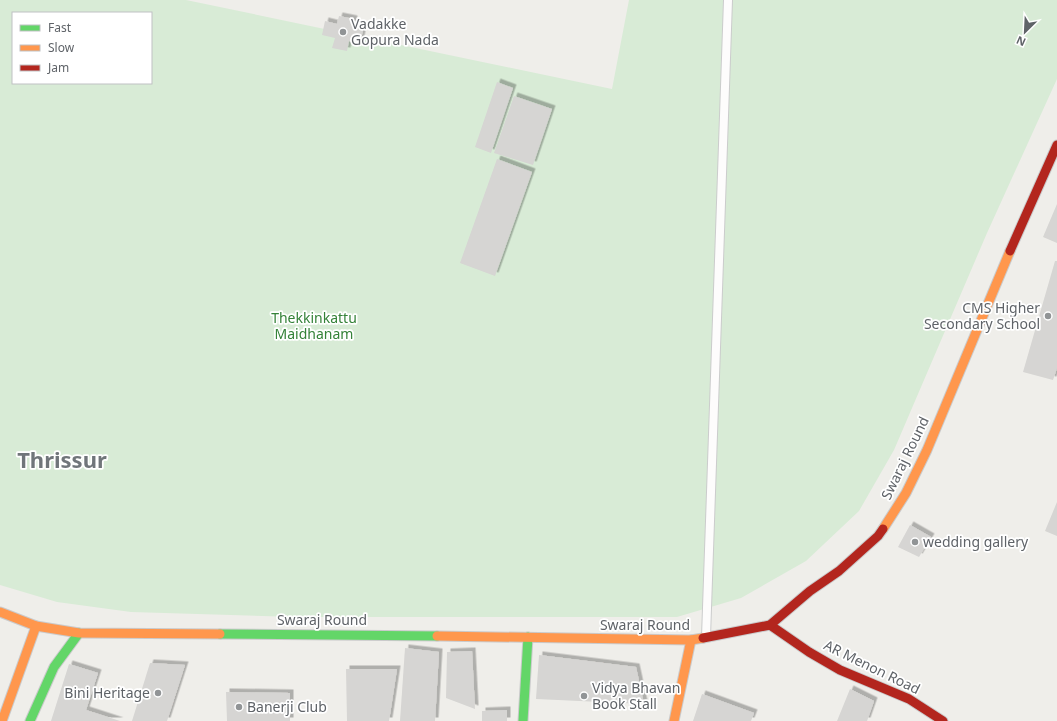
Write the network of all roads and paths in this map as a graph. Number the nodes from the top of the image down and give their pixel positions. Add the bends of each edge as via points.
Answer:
1 (728, 0) edge
2 (1057, 145) edge
3 (0, 612) edge
4 (770, 625) junction
5 (36, 626) junction
6 (79, 633) junction
7 (528, 637) junction
8 (706, 638) junction
9 (691, 640) junction
10 (2, 721) edge
11 (30, 721) edge
12 (523, 721) edge
13 (674, 721) edge
14 (943, 721) edge

1 - 8 lane
2 - 4 main road, Swaraj Round via 927,450 906,493 878,536 839,571 810,591
3 - 5 main road, Swaraj Round
4 - 8 main road, Swaraj Round
4 - 14 main road, AR Menon Road via 840,670 909,699
5 - 6 main road, Swaraj Round
5 - 10 main road
6 - 7 main road, Swaraj Round
6 - 11 main road via 54,667
7 - 9 main road, Swaraj Round
7 - 12 main road
8 - 9 main road, Swaraj Round
9 - 13 main road

